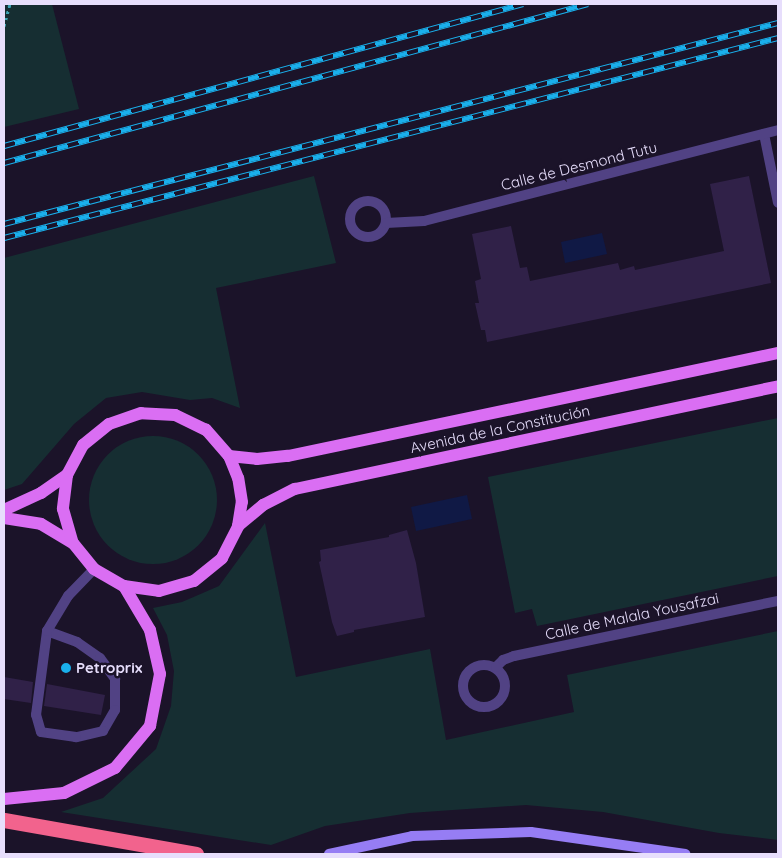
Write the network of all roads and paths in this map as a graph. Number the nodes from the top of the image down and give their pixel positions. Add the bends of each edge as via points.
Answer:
1 (10, 4) edge
2 (4, 26) edge
3 (778, 130) edge
4 (764, 134) junction
5 (778, 203) edge
6 (386, 222) dead end
7 (778, 353) edge
8 (778, 386) edge
9 (229, 456) junction
10 (66, 475) junction
11 (4, 510) edge
12 (4, 518) edge
13 (238, 526) junction
14 (73, 542) junction
15 (94, 569) junction
16 (124, 586) junction
17 (778, 600) edge
18 (47, 631) junction
19 (496, 667) junction
20 (4, 799) edge
21 (4, 820) edge
22 (196, 854) edge
23 (329, 854) edge
24 (685, 854) edge

1 - 2 path
3 - 4 street, Calle de Desmond Tutu
4 - 5 street
4 - 6 street, Calle de Desmond Tutu via 424,221
7 - 9 main road, Avenida de la Constitución via 288,456 257,459
8 - 13 main road, Avenida de la Constitución via 295,489 263,505
9 - 10 main road via 206,430 175,415 141,413 109,424 83,445
9 - 13 main road via 238,478 242,502
10 - 11 main road via 40,493
10 - 14 main road via 63,510
12 - 14 main road via 41,524
13 - 16 main road via 222,558 194,580 159,591
14 - 15 main road
15 - 16 main road
15 - 18 street via 68,596
16 - 20 main road via 150,630 160,674 150,726 115,768 64,793
17 - 19 street, Calle de Malala Yousafzai via 514,656
18 - 18 street via 36,714 41,732 76,737 103,731 115,710 115,679 100,658 77,642
19 - 19 street via 474,666 465,674 462,685 465,696 473,704 495,705 503,697 504,675
21 - 22 highway
23 - 24 street via 412,836 532,832

